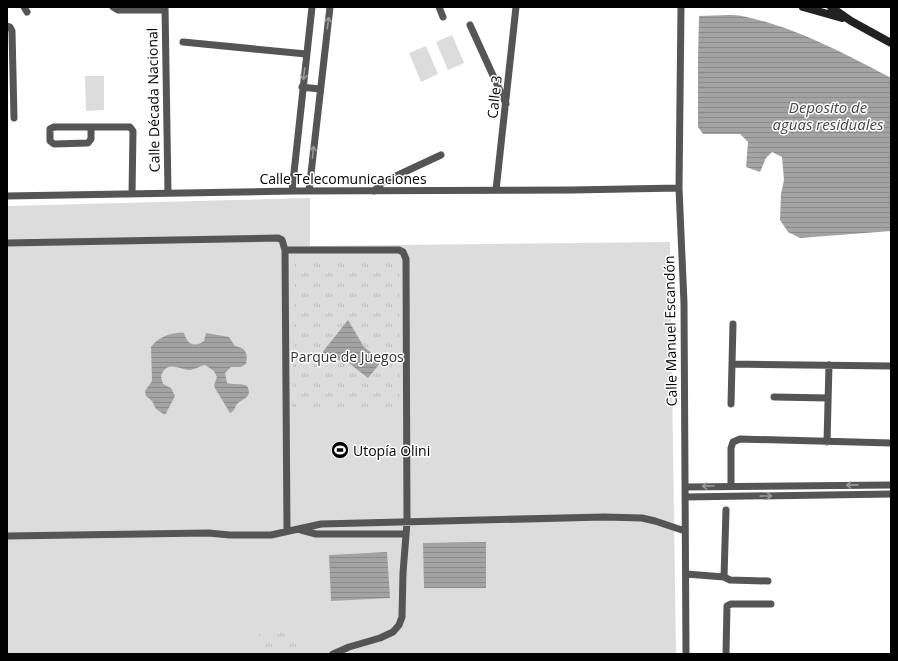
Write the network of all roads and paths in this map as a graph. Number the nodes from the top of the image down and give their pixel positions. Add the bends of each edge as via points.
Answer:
1 (113, 7) edge
2 (312, 7) edge
3 (330, 7) edge
4 (439, 7) edge
5 (516, 7) edge
6 (681, 7) edge
7 (803, 7) edge
8 (831, 7) edge
9 (165, 8) edge
10 (443, 17) dead end
11 (851, 22) junction
12 (470, 25) dead end
13 (7, 26) edge
14 (183, 42) dead end
15 (891, 43) edge
16 (306, 54) junction
17 (302, 87) junction
18 (319, 90) junction
19 (506, 104) junction
20 (14, 118) dead end
21 (91, 127) junction
22 (441, 155) dead end
23 (679, 188) junction
24 (496, 190) junction
25 (292, 191) junction
26 (309, 191) junction
27 (374, 191) junction
28 (168, 193) junction
29 (132, 194) junction
30 (7, 196) edge
31 (7, 243) edge
32 (285, 250) junction
33 (733, 324) dead end
34 (732, 364) junction
35 (829, 365) junction
36 (891, 366) edge
37 (774, 396) dead end
38 (828, 398) junction
39 (731, 404) dead end
40 (827, 442) junction
41 (891, 443) edge
42 (891, 485) edge
43 (730, 486) junction
44 (817, 486) junction
45 (685, 487) junction
46 (891, 494) edge
47 (817, 495) junction
48 (685, 497) junction
49 (726, 510) dead end
50 (407, 522) junction
51 (299, 529) junction
52 (287, 531) junction
53 (685, 531) junction
54 (406, 534) junction
55 (7, 536) edge
56 (686, 574) junction
57 (724, 577) junction
58 (768, 581) dead end
59 (771, 604) dead end
60 (333, 654) edge
61 (686, 654) edge
62 (726, 654) edge

1 - 9 street via 118,10
2 - 16 street
18 -> 3 street
4 - 10 street
5 - 19 street, Calle 3
6 - 23 street, Calle Manuel Escandón
7 - 11 main road
8 - 11 main road
9 - 28 street, Calle Década Nacional
11 - 15 main road
12 - 19 street
13 - 20 street via 12,30
14 - 16 street
16 -> 17 street
17 - 18 street
17 - 25 street
26 -> 18 street
19 - 24 street, Calle 3
21 - 21 street via 52,127 50,141 54,144 88,143 91,139
21 - 29 street via 132,128
22 - 27 street via 384,182
23 - 24 street, Calle Telecomunicaciones
23 - 45 street, Calle Manuel Escandón via 684,303
24 - 27 street, Calle Telecomunicaciones
25 - 26 street, Calle Telecomunicaciones
25 - 28 street, Calle Telecomunicaciones
26 - 27 street, Calle Telecomunicaciones
28 - 29 street, Calle Telecomunicaciones
29 - 30 street, Calle Telecomunicaciones
31 - 32 street via 278,238 282,240
32 - 50 street via 399,250 405,256
32 - 52 street
33 - 34 street
34 - 35 street
34 - 39 street
35 - 36 street
35 - 38 street
37 - 38 street
38 - 40 street
40 - 41 street
40 - 43 street via 736,440 731,448
42 -> 44 street
43 - 44 street
43 -> 45 street
44 - 47 street
45 - 48 street, Calle Manuel Escandón
46 - 47 street
48 -> 47 street
48 - 53 street, Calle Manuel Escandón
49 - 57 street
50 - 51 street via 321,524
50 - 53 street via 627,517 656,521
50 - 54 street
51 - 52 street
51 - 54 street via 316,534
52 - 55 street via 272,535 208,533
53 - 56 street, Calle Manuel Escandón
54 - 60 street via 402,617 399,625 393,632 380,638
56 - 57 street
56 - 61 street, Calle Manuel Escandón
57 - 58 street via 730,580
59 - 62 street via 727,606

